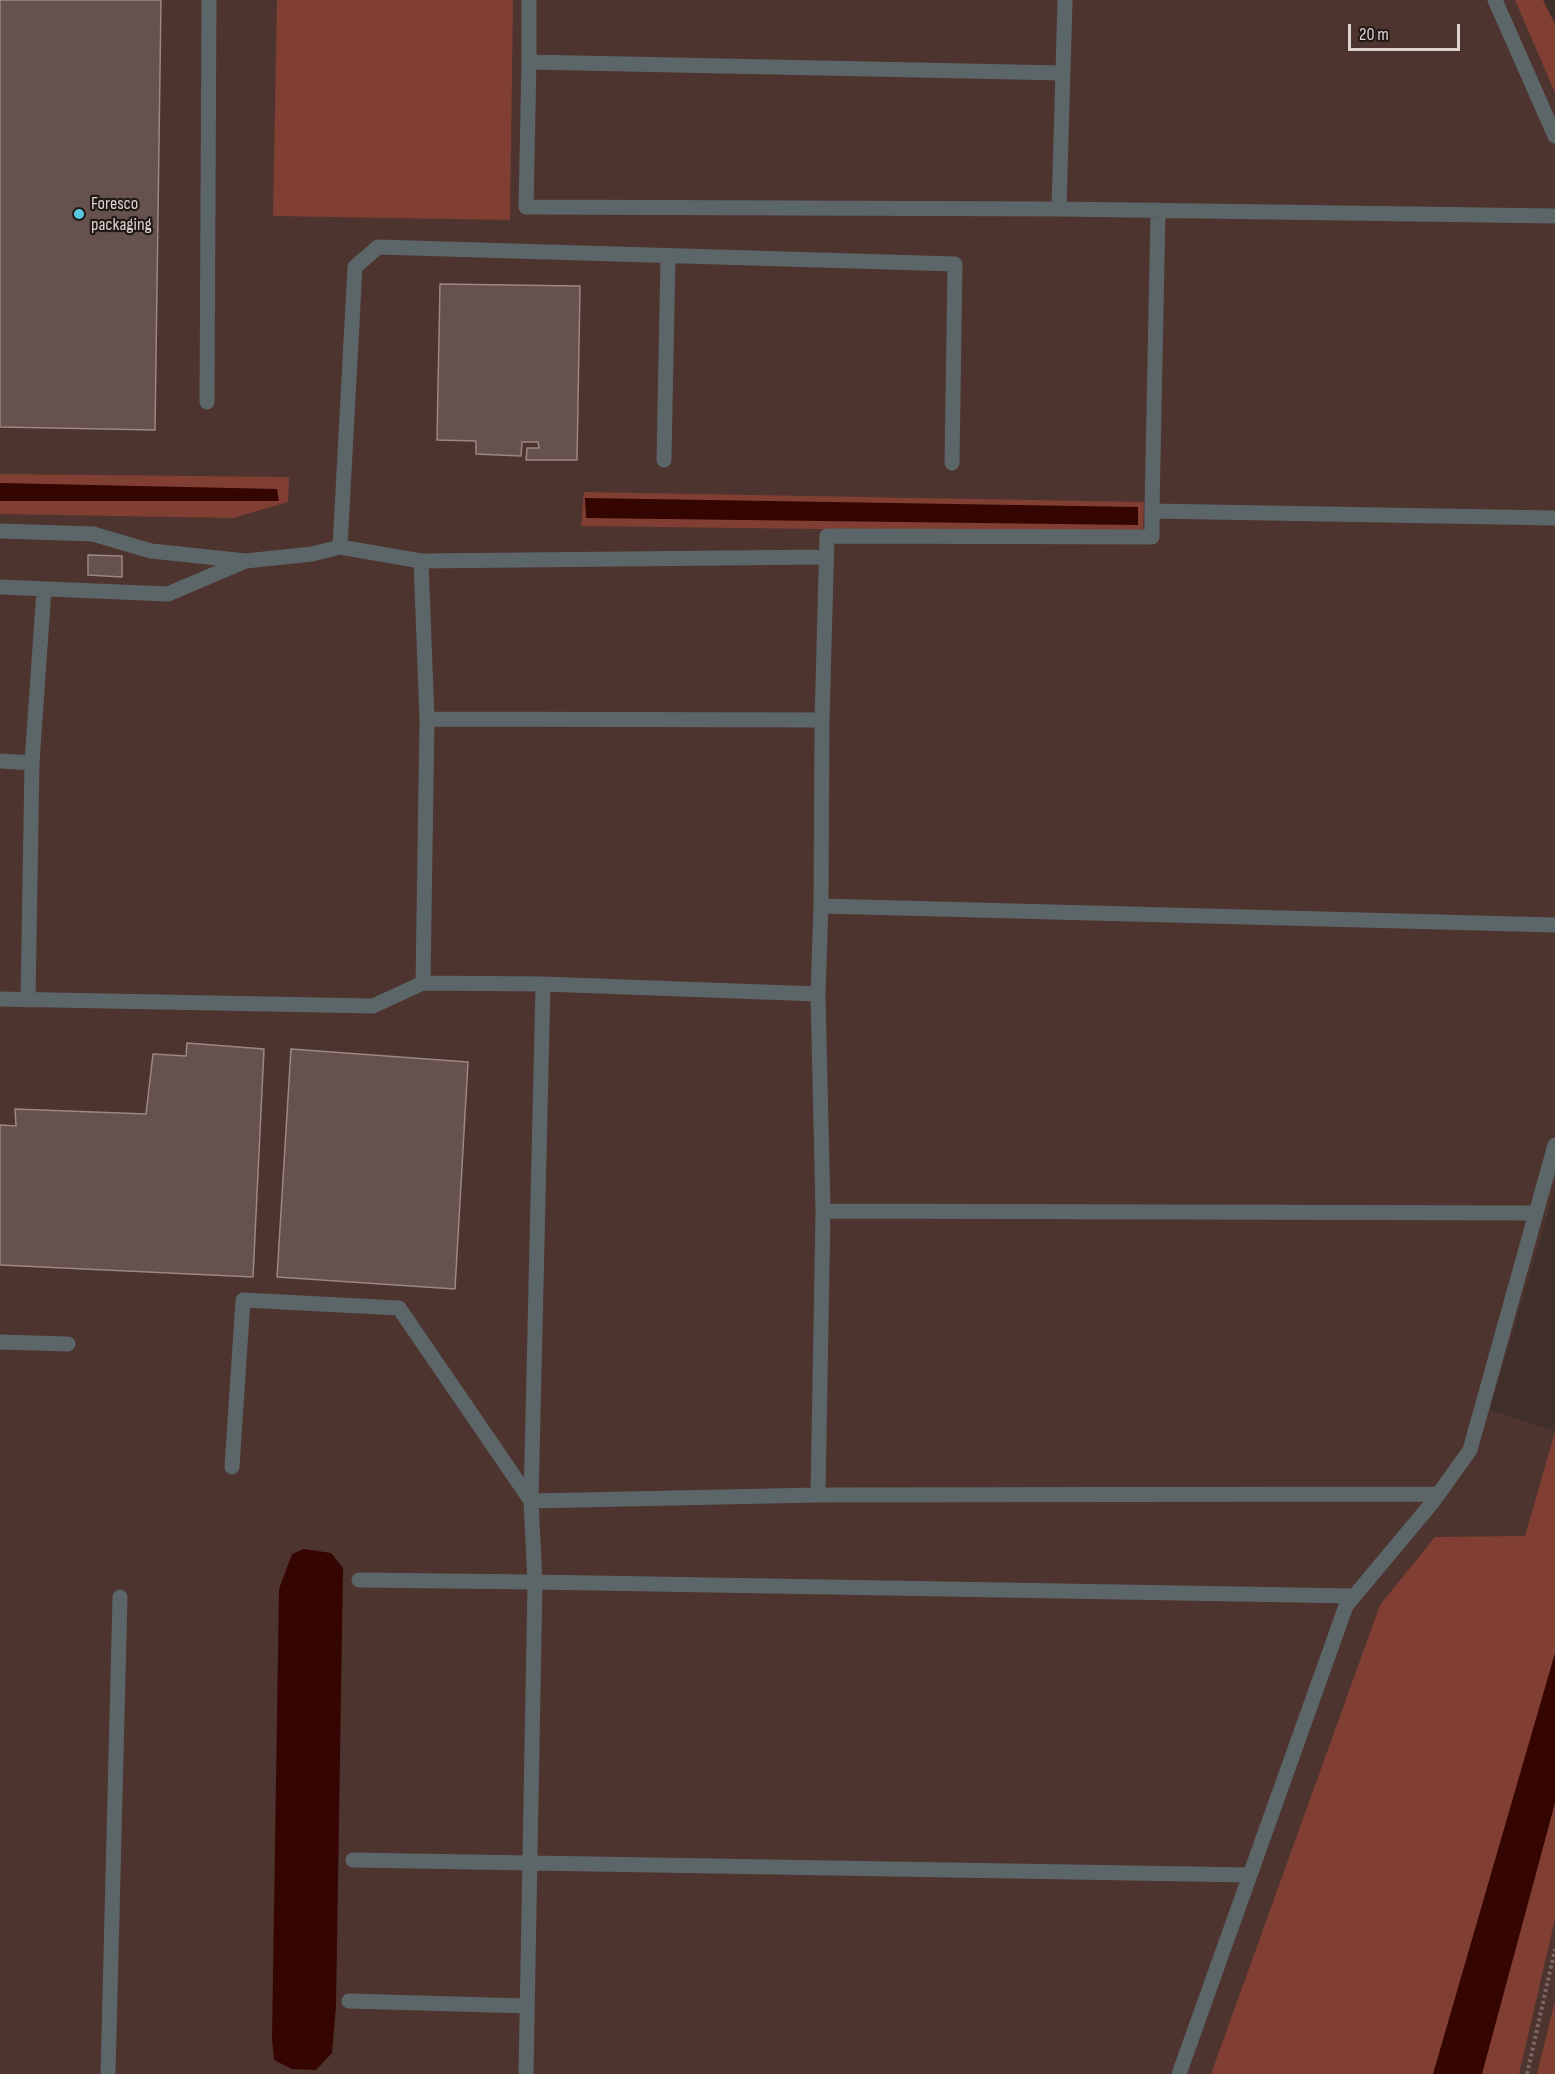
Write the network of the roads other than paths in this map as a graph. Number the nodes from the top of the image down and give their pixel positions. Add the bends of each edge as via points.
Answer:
1 (209, 0) edge
2 (530, 0) edge
3 (1065, 0) edge
4 (1495, 0) edge
5 (529, 62) junction
6 (1063, 73) junction
7 (1555, 136) edge
8 (1059, 209) junction
9 (1158, 210) junction
10 (1555, 216) edge
11 (668, 255) junction
12 (207, 402) dead end
13 (664, 460) dead end
14 (952, 463) dead end
15 (1152, 511) junction
16 (1555, 519) edge
17 (0, 531) edge
18 (340, 547) junction
19 (825, 557) junction
20 (246, 561) junction
21 (421, 561) junction
22 (0, 587) edge
23 (44, 589) junction
24 (427, 719) junction
25 (822, 720) junction
26 (0, 761) edge
27 (32, 763) junction
28 (821, 906) junction
29 (1555, 925) edge
30 (423, 983) junction
31 (543, 984) junction
32 (818, 994) junction
33 (0, 999) edge
34 (28, 1000) junction
35 (1555, 1145) edge
36 (823, 1211) junction
37 (1536, 1213) junction
38 (0, 1342) edge
39 (68, 1344) dead end
40 (232, 1467) dead end
41 (1438, 1494) junction
42 (819, 1495) junction
43 (531, 1501) junction
44 (359, 1580) dead end
45 (535, 1582) junction
46 (1354, 1596) junction
47 (120, 1597) dead end
48 (353, 1860) dead end
49 (530, 1862) junction
50 (1250, 1875) junction
51 (349, 2001) dead end
52 (527, 2006) junction
53 (108, 2074) edge
54 (526, 2074) edge
55 (1179, 2074) edge

1 - 12 lane
2 - 5 lane
3 - 6 lane
4 - 7 lane
5 - 6 lane
5 - 8 lane via 526,207
6 - 8 lane
8 - 9 lane
9 - 10 lane
9 - 15 lane
11 - 13 lane
11 - 14 lane via 955,264
11 - 18 lane via 378,247 356,267
15 - 16 lane
15 - 19 lane via 1152,537 827,536
17 - 20 lane via 93,534 151,551
18 - 20 lane
18 - 21 lane
19 - 21 lane
19 - 25 lane
20 - 23 lane via 168,594
21 - 24 lane
22 - 23 lane
23 - 27 lane
24 - 25 lane
24 - 30 lane
25 - 28 lane
26 - 27 lane
27 - 34 lane
28 - 29 lane
28 - 32 lane
30 - 31 lane
30 - 34 lane via 373,1006
31 - 32 lane
31 - 43 lane
32 - 36 lane
33 - 34 lane
35 - 37 lane
36 - 37 lane
36 - 42 lane
37 - 41 lane via 1470,1450
38 - 39 lane
40 - 43 lane via 243,1300 399,1308
41 - 42 lane
41 - 46 lane
42 - 43 lane
43 - 45 lane
44 - 45 lane
45 - 46 lane
45 - 49 lane
46 - 50 lane via 1346,1606
47 - 53 lane
48 - 49 lane
49 - 50 lane
49 - 52 lane
50 - 55 lane
51 - 52 lane
52 - 54 lane

